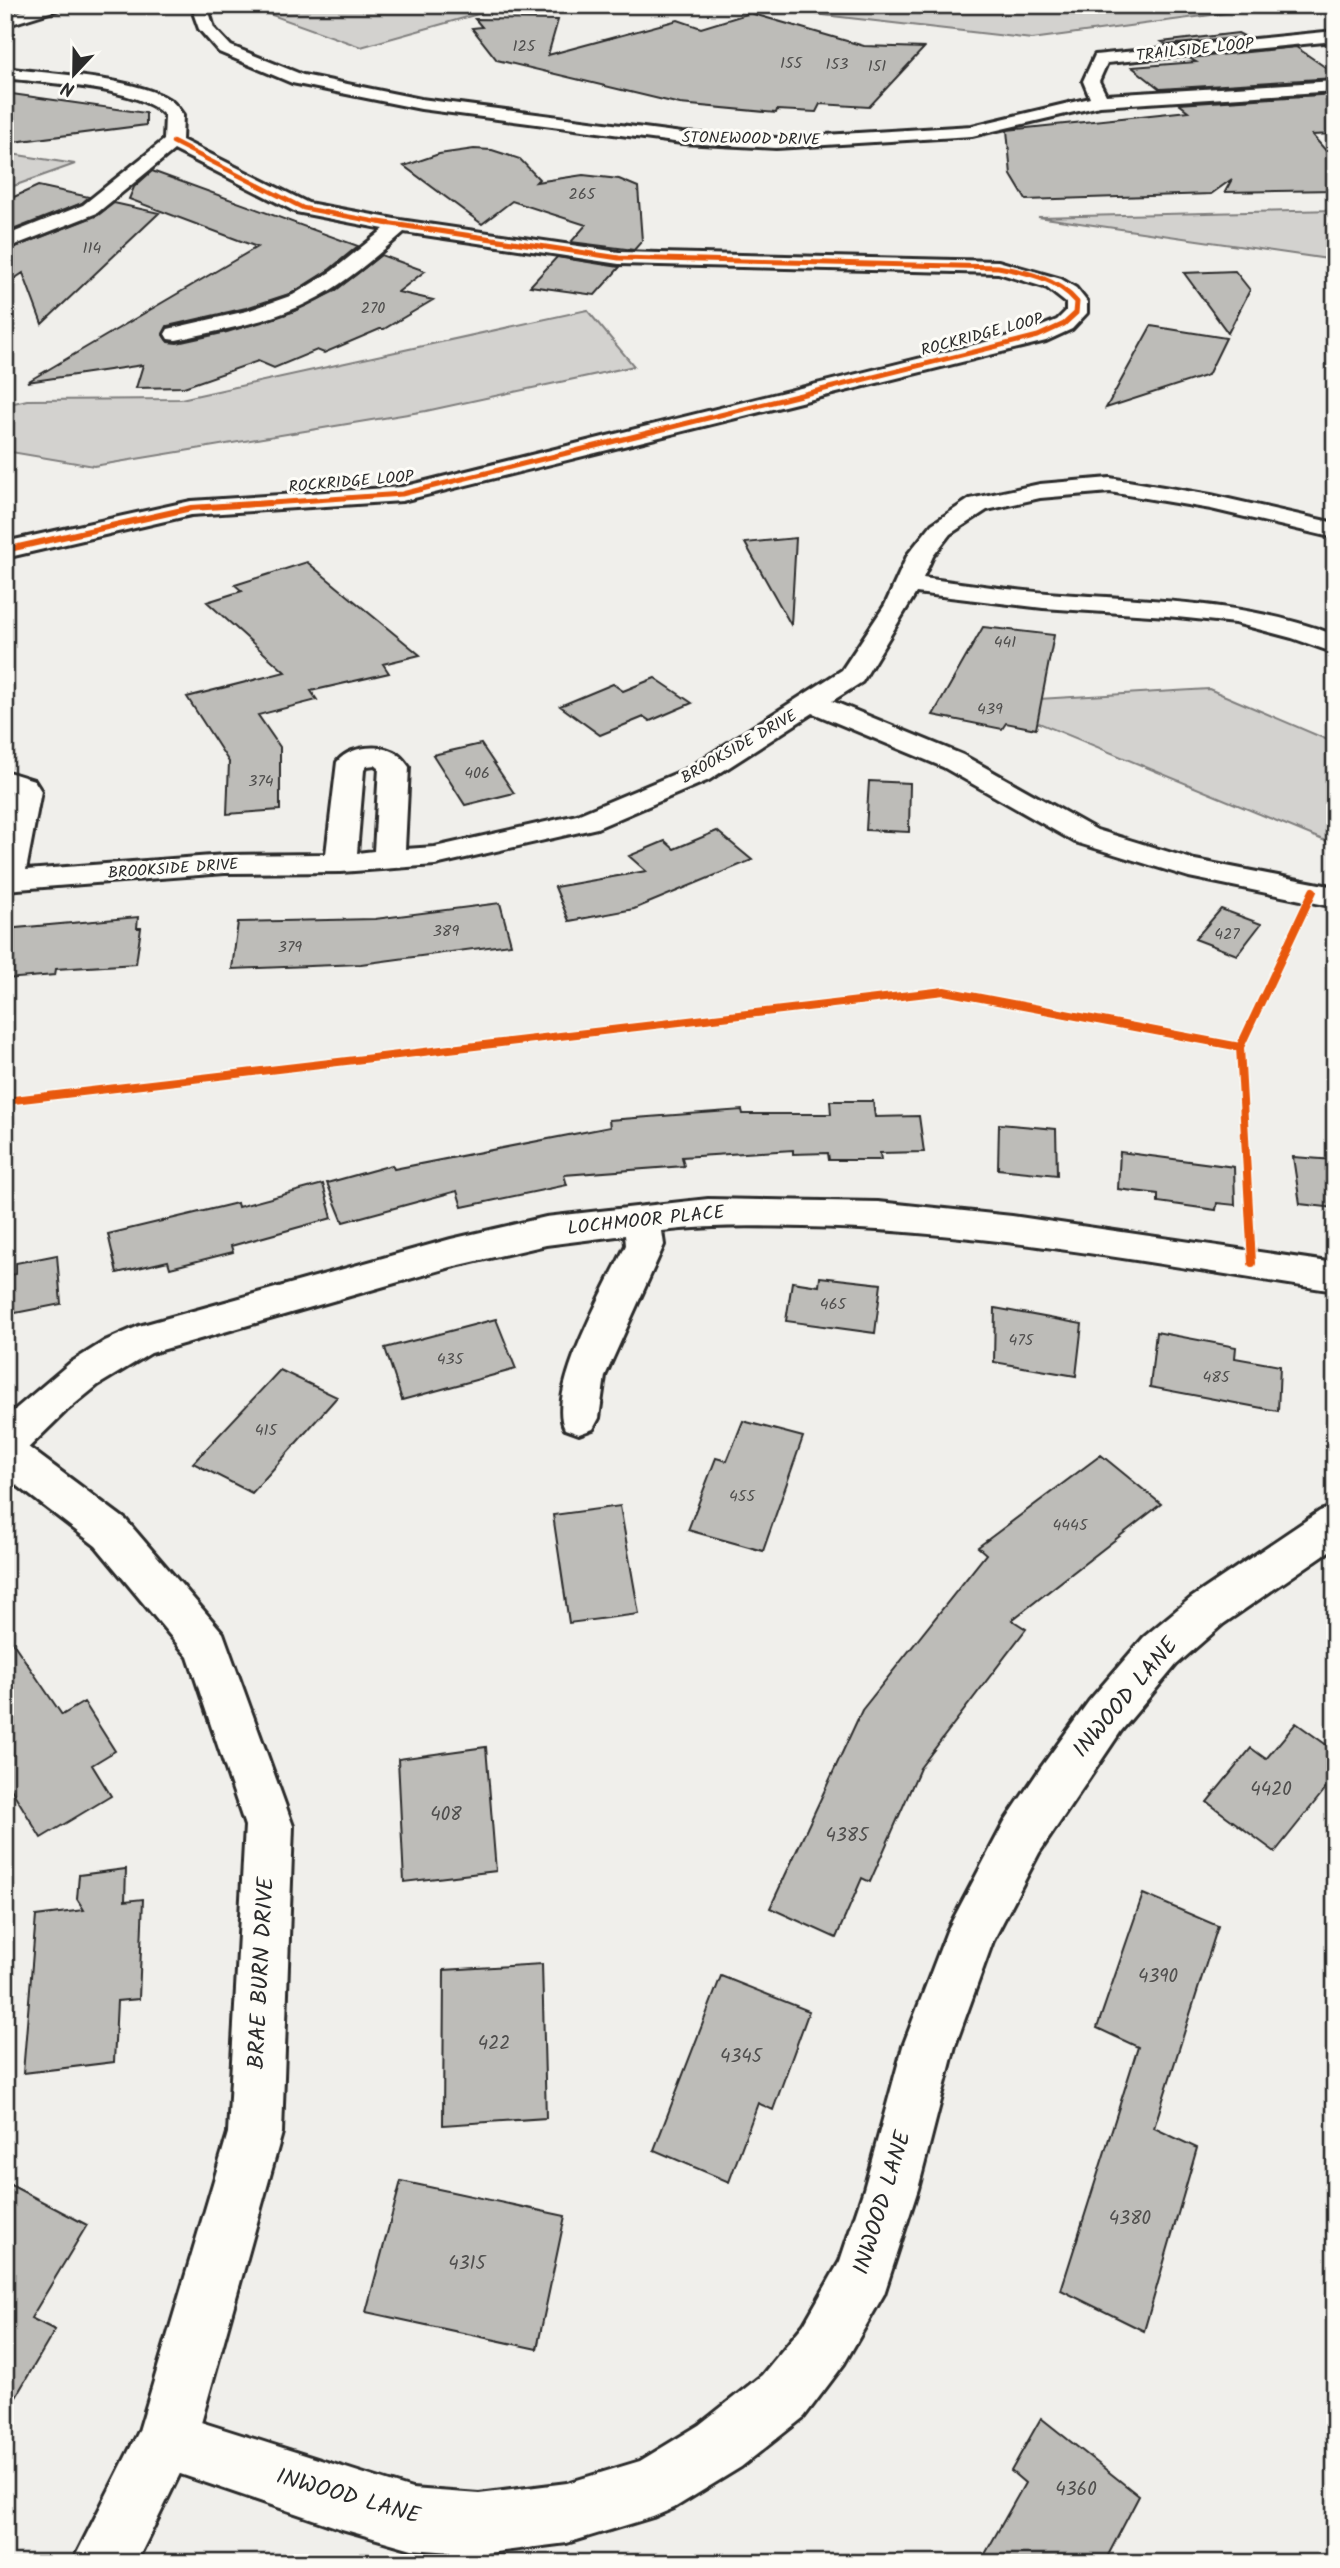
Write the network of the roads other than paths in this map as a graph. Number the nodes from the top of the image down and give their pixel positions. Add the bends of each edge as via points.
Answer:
1 (58, 5) edge
2 (204, 5) edge
3 (5, 20) edge
4 (1335, 36) edge
5 (5, 73) edge
6 (1335, 86) edge
7 (1100, 101) junction
8 (173, 142) junction
9 (209, 161) junction
10 (144, 166) junction
11 (400, 226) junction
12 (5, 243) edge
13 (176, 334) dead end
14 (1334, 519) edge
15 (5, 550) edge
16 (907, 584) junction
17 (1335, 646) edge
18 (813, 703) junction
19 (5, 780) edge
20 (389, 859) junction
21 (341, 863) junction
22 (7, 881) edge
23 (1335, 897) edge
24 (641, 1219) junction
25 (1335, 1277) edge
26 (579, 1418) dead end
27 (5, 1444) edge
28 (5, 1453) edge
29 (1335, 1524) edge
30 (166, 2441) junction
31 (103, 2563) edge

1 - 3 street
2 - 7 street, STONEWOOD DRIVE via 206,29 225,48 298,79 397,100 670,137 801,142 972,131
4 - 7 street, TRAILSIDE LOOP via 1101,59 1091,81
5 - 8 street via 150,97 174,115
6 - 7 street, STONEWOOD DRIVE
8 - 9 street, ROCKRIDGE LOOP
8 - 10 street
9 - 10 street via 171,153
9 - 11 street, ROCKRIDGE LOOP via 303,208
10 - 12 street via 90,209
11 - 13 street via 338,277 300,299
11 - 15 street, ROCKRIDGE LOOP via 619,258 998,267 1060,285 1075,299 1077,308 1067,323 1038,336 402,494 191,508
14 - 16 street, BROOKSIDE DRIVE via 1307,523 1110,485 1040,491 979,504 941,529 921,554
16 - 17 street via 1245,616 1287,626
16 - 18 street, BROOKSIDE DRIVE via 898,606 852,676
18 - 20 street, BROOKSIDE DRIVE via 699,774 586,822 435,856
18 - 23 street via 953,761 1086,836 1189,868
19 - 22 street via 19,783 26,791
20 - 21 street, BROOKSIDE DRIVE
20 - 21 street via 394,767 386,758 368,757 352,762 349,770
21 - 22 street, BROOKSIDE DRIVE via 211,865
24 - 25 street, LOCHMOOR PLACE via 708,1212 878,1215
24 - 26 street via 645,1245 585,1376
24 - 27 street, LOCHMOOR PLACE via 547,1231 451,1253 139,1340 78,1376
28 - 30 street, BRAE BURN DRIVE via 111,1533 207,1647 269,1826 255,2133
29 - 30 street, INWOOD LANE via 1207,1611 1160,1651 1105,1716 1059,1781 1023,1836 972,1931 929,2046 864,2274 824,2344 783,2396 720,2446 653,2487 567,2513 479,2525 412,2519
30 - 31 street, BRAE BURN DRIVE

